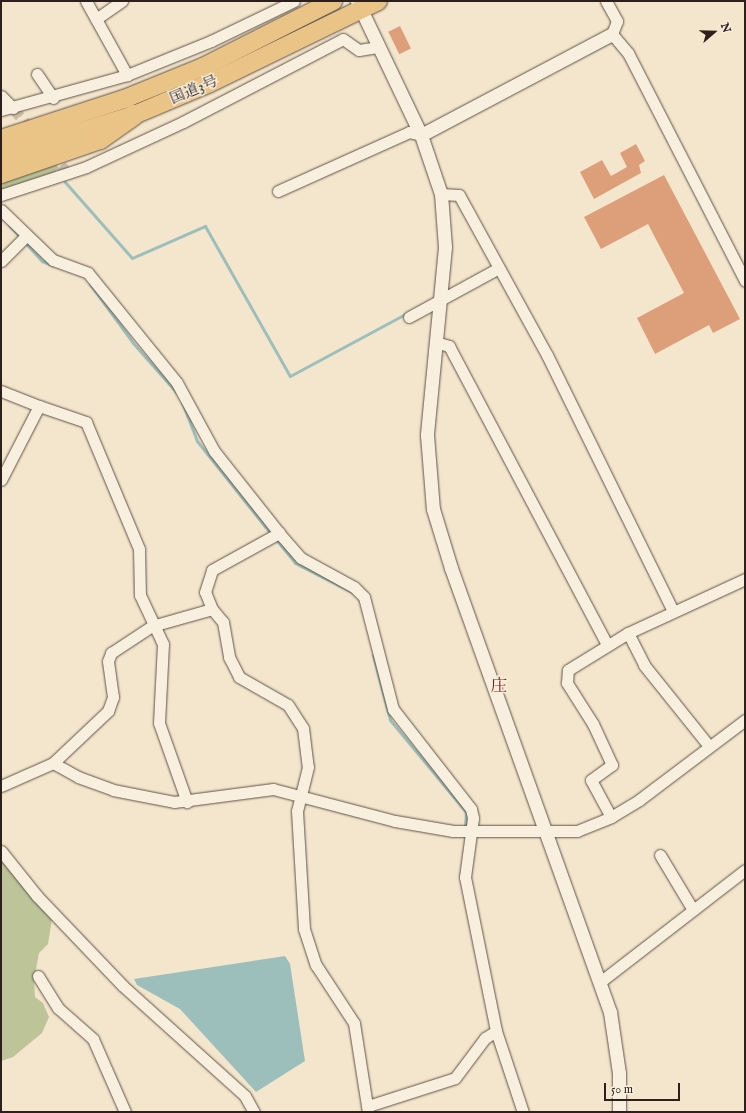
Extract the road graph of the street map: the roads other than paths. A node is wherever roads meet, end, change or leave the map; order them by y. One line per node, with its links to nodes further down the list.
1 (86, 1): 8 (street)
2 (122, 1): 8 (street)
3 (332, 1): 19 (highway, 国道3号)
4 (378, 1): 7 (highway, 国道3号)
5 (606, 1): 9 (street)
6 (286, 2): 12 (street)
7 (359, 6): 10 (street); 17 (highway, 国道3号)
8 (96, 19): 12 (street)
9 (612, 34): 18 (street); 29 (street)
10 (379, 47): 18 (street); 24 (street)
11 (37, 74): 14 (street)
12 (127, 75): 14 (street)
13 (1, 96): 15 (street)
14 (53, 98): 15 (street)
15 (12, 108): 16 (street)
16 (1, 110)
17 (134, 114): 20 (highway, 国道3号); 21 (highway)
18 (421, 135): 22 (street); 23 (street)
19 (1, 139)
20 (1, 156)
21 (1, 173)
22 (278, 191)
23 (442, 194): 28 (street); 30 (street)
24 (1, 195)
25 (1, 210): 26 (street)
26 (26, 236): 27 (street); 36 (street)
27 (1, 261)
28 (498, 269): 30 (street); 39 (street)
29 (745, 281)
30 (440, 300): 31 (street); 32 (street)
31 (408, 317)
32 (435, 342): 42 (street); 50 (street)
33 (1, 391): 34 (street)
34 (39, 406): 35 (street); 40 (street)
35 (1, 480)
36 (279, 533): 38 (street); 51 (street)
37 (745, 579): 39 (street)
38 (212, 609): 40 (street); 47 (street)
39 (673, 611): 41 (street)
40 (152, 626): 45 (street); 48 (street)
41 (628, 633): 42 (street); 44 (street)
42 (607, 644): 49 (street)
43 (745, 720): 44 (street)
44 (709, 746): 49 (street)
45 (53, 763): 46 (street); 48 (street)
46 (1, 786)
47 (300, 794): 48 (street); 51 (street); 59 (street)
48 (187, 802)
49 (611, 817): 50 (street)
50 (546, 830): 51 (street); 57 (street)
51 (470, 831): 58 (street)
52 (1, 852): 61 (street)
53 (660, 855): 55 (street)
54 (745, 870): 55 (street)
55 (693, 910): 57 (street)
56 (38, 976): 60 (street)
57 (600, 982): 63 (street)
58 (496, 1031): 59 (street); 62 (street)
59 (368, 1109)
60 (124, 1112)
61 (254, 1112)
62 (523, 1112)
63 (618, 1112)

